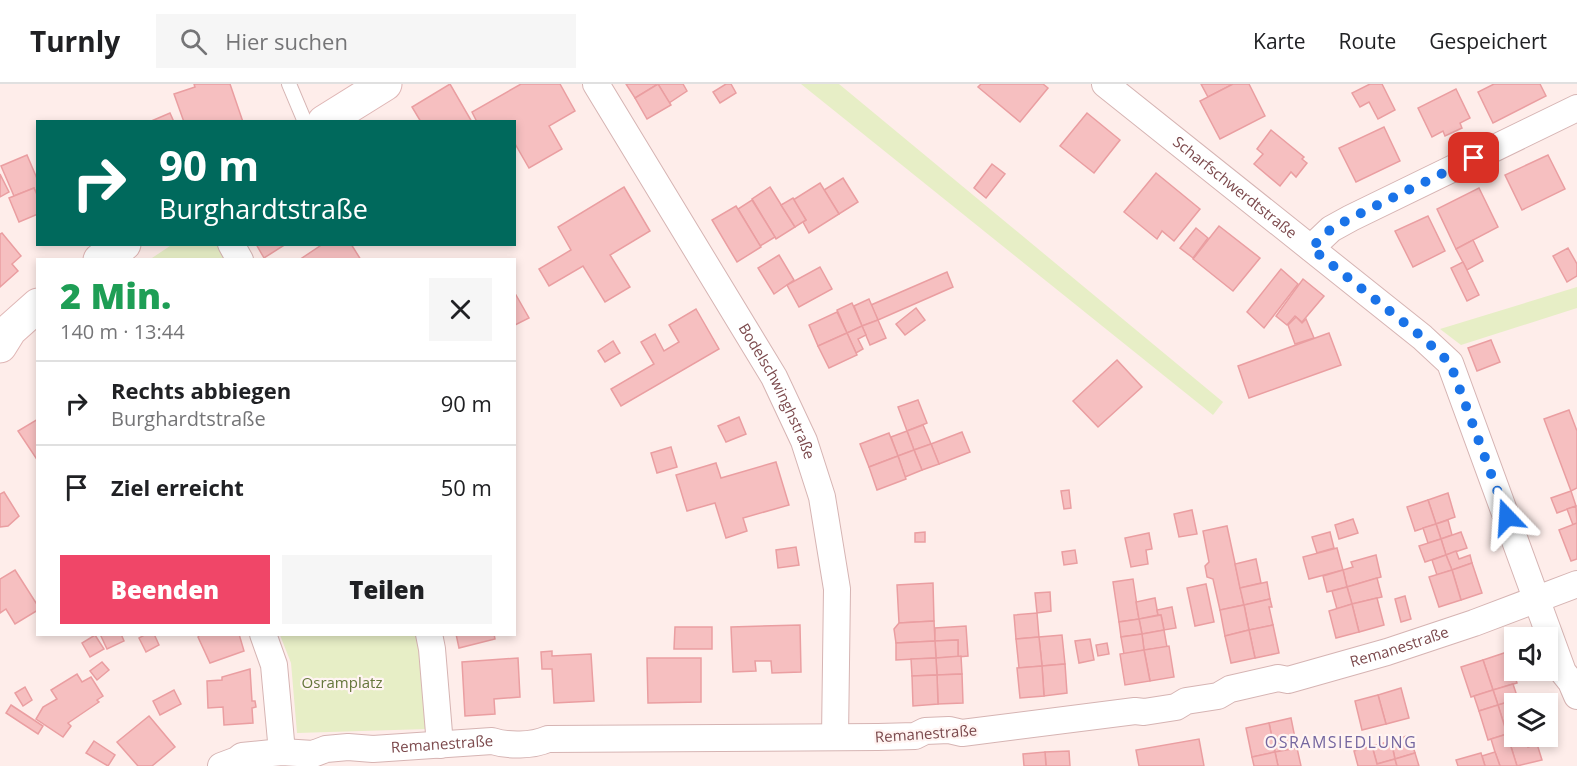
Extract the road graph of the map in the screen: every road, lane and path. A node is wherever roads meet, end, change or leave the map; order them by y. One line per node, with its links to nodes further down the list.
1 (289, 84): 6 (lane)
2 (385, 84): 7 (main road)
3 (596, 84): 18 (street, Bodelschwinghstraße)
4 (1106, 84): 9 (street, Scharfschwerdtstraße)
5 (1577, 108): 9 (street)
6 (304, 120)
7 (327, 120)
8 (121, 246): 10 (main road)
9 (1311, 248): 14 (street, Scharfschwerdtstraße)
10 (103, 258)
11 (36, 307): 12 (main road)
12 (0, 346)
13 (1577, 584): 14 (street, Remanestraße)
14 (1537, 599): 17 (street, Scharfschwerdtstraße); 18 (street, Remanestraße)
15 (265, 636): 20 (street)
16 (429, 636): 19 (street)
17 (1577, 696)
18 (835, 737): 19 (street, Remanestraße)
19 (440, 745): 20 (street, Remanestraße)
20 (282, 752): 21 (street, Remanestraße)
21 (221, 766)

